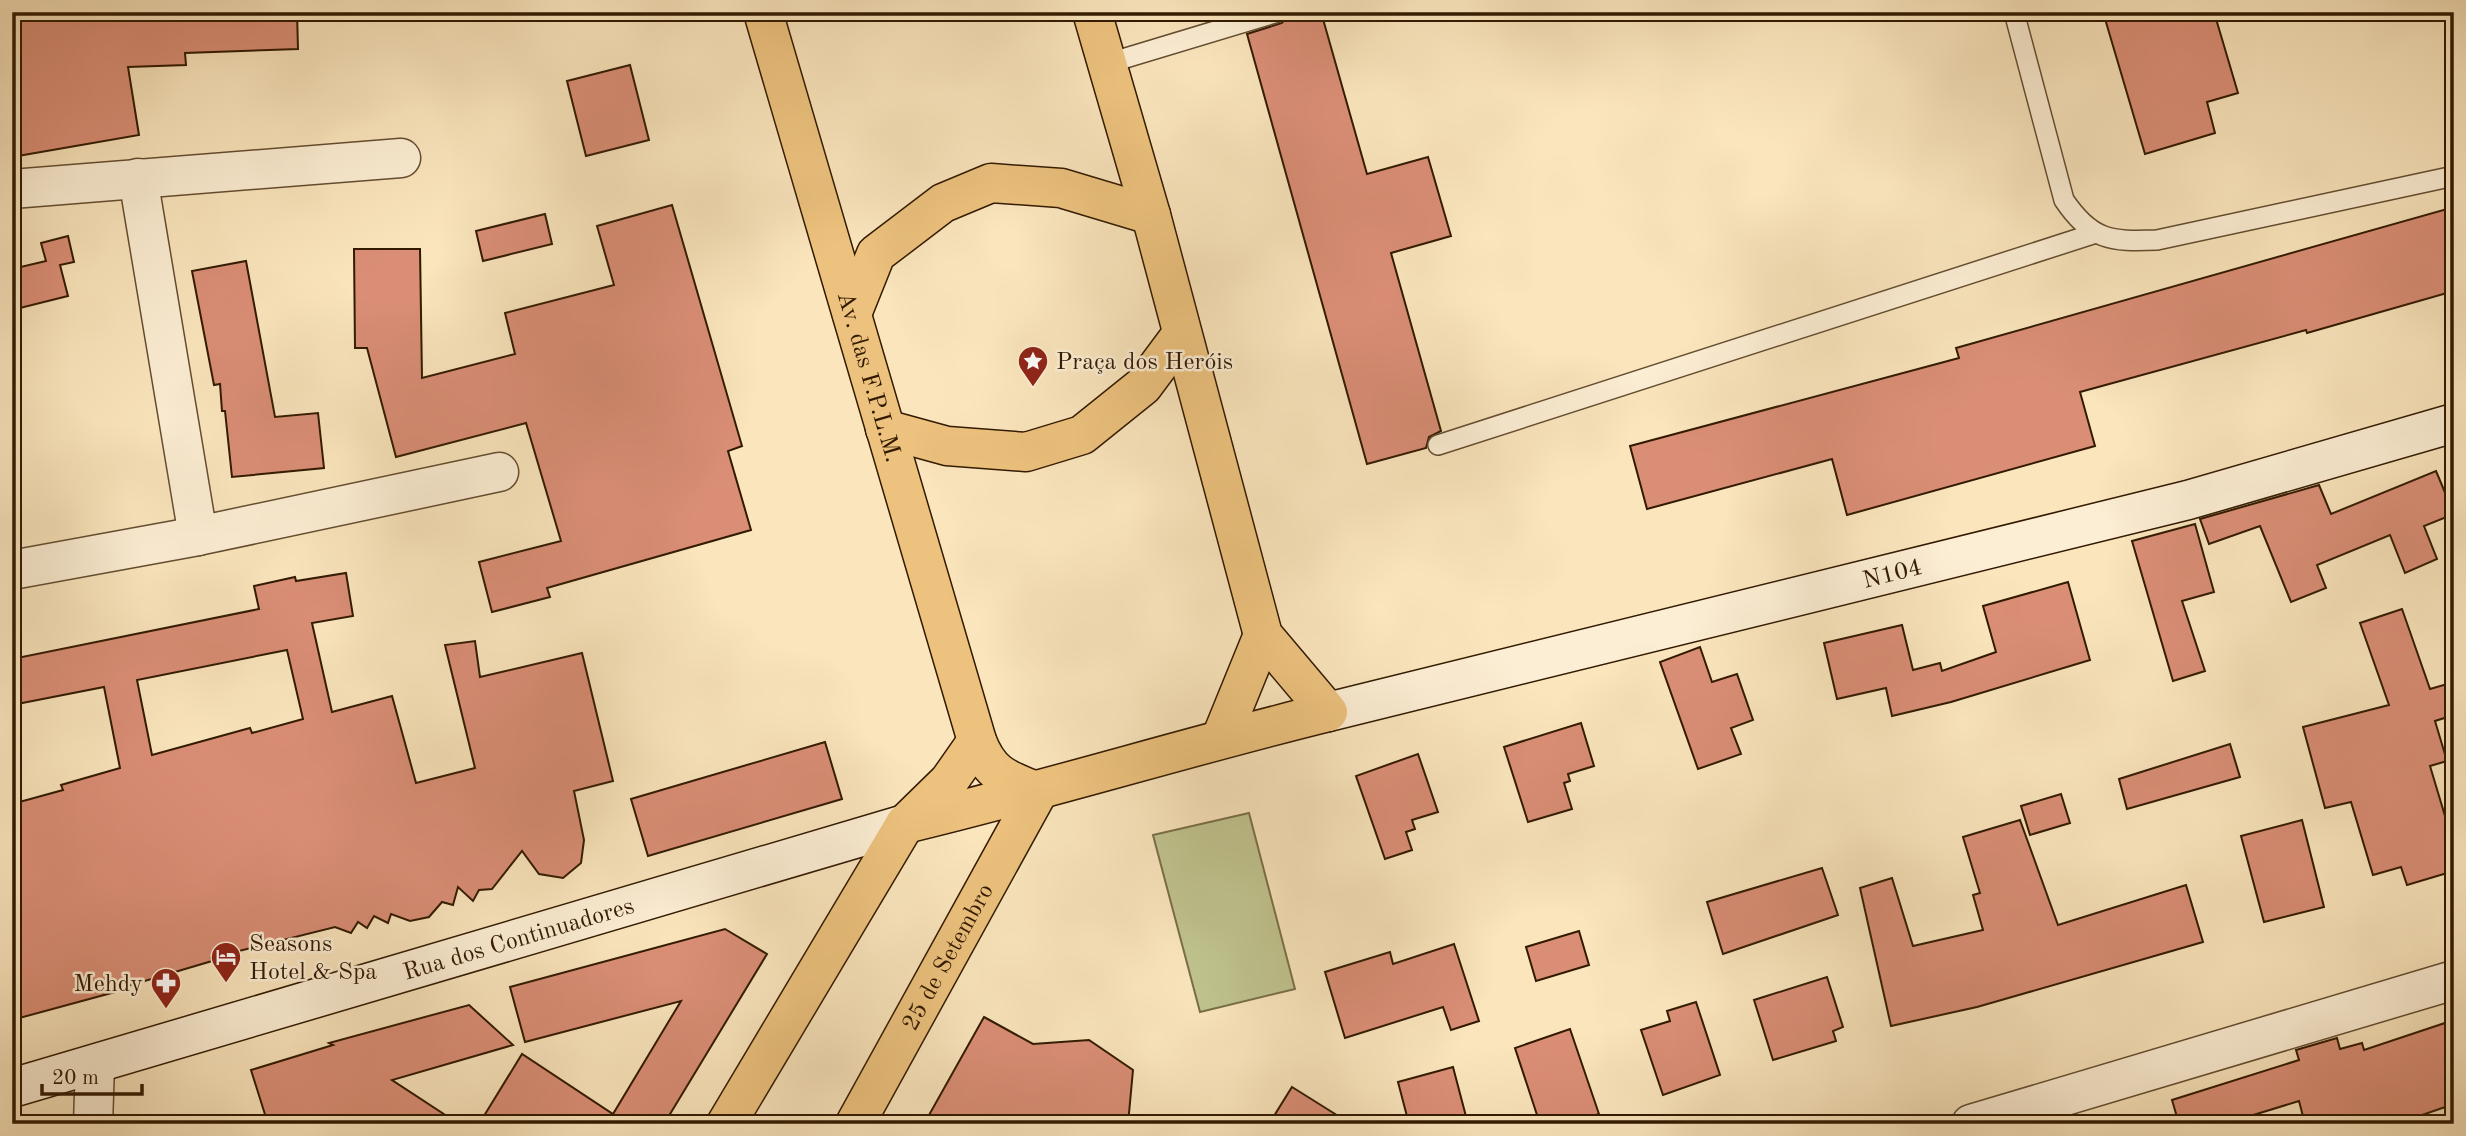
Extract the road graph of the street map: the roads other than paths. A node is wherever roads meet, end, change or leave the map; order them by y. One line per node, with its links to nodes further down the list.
1 (763, 12): 12 (main road, Av. das F.P.L.M.)
2 (1092, 12): 5 (main road)
3 (1278, 12): 5 (lane)
4 (2014, 12): 11 (lane)
5 (1109, 63): 10 (main road)
6 (401, 158): 8 (street)
7 (2454, 176): 11 (lane)
8 (138, 178): 9 (street); 18 (street)
9 (12, 189)
10 (1151, 215): 12 (main road); 13 (main road)
11 (2096, 233): 16 (lane)
12 (852, 314): 15 (main road, Av. das F.P.L.M.)
13 (1181, 335): 15 (main road); 20 (main road)
14 (2454, 423): 21 (street, N104 / N104)
15 (885, 429): 23 (main road, Av. das F.P.L.M.)
16 (1438, 445)
17 (499, 472): 18 (street)
18 (198, 537): 19 (street)
19 (12, 569)
20 (1263, 635): 21 (main road); 22 (main road)
21 (1328, 712): 22 (main road, N104)
22 (1221, 738): 24 (main road, N104)
23 (976, 741): 24 (main road, Av. das F.P.L.M.); 25 (main road)
24 (1038, 792): 25 (main road, N104); 32 (main road, 25 de Setembro)
25 (905, 824): 27 (street, Rua dos Continuadores); 31 (main road)
26 (2454, 980): 29 (street)
27 (95, 1064): 28 (street, Rua dos Continuadores); 30 (street)
28 (12, 1088)
29 (1992, 1121)
30 (93, 1124)
31 (726, 1124)
32 (855, 1124)

